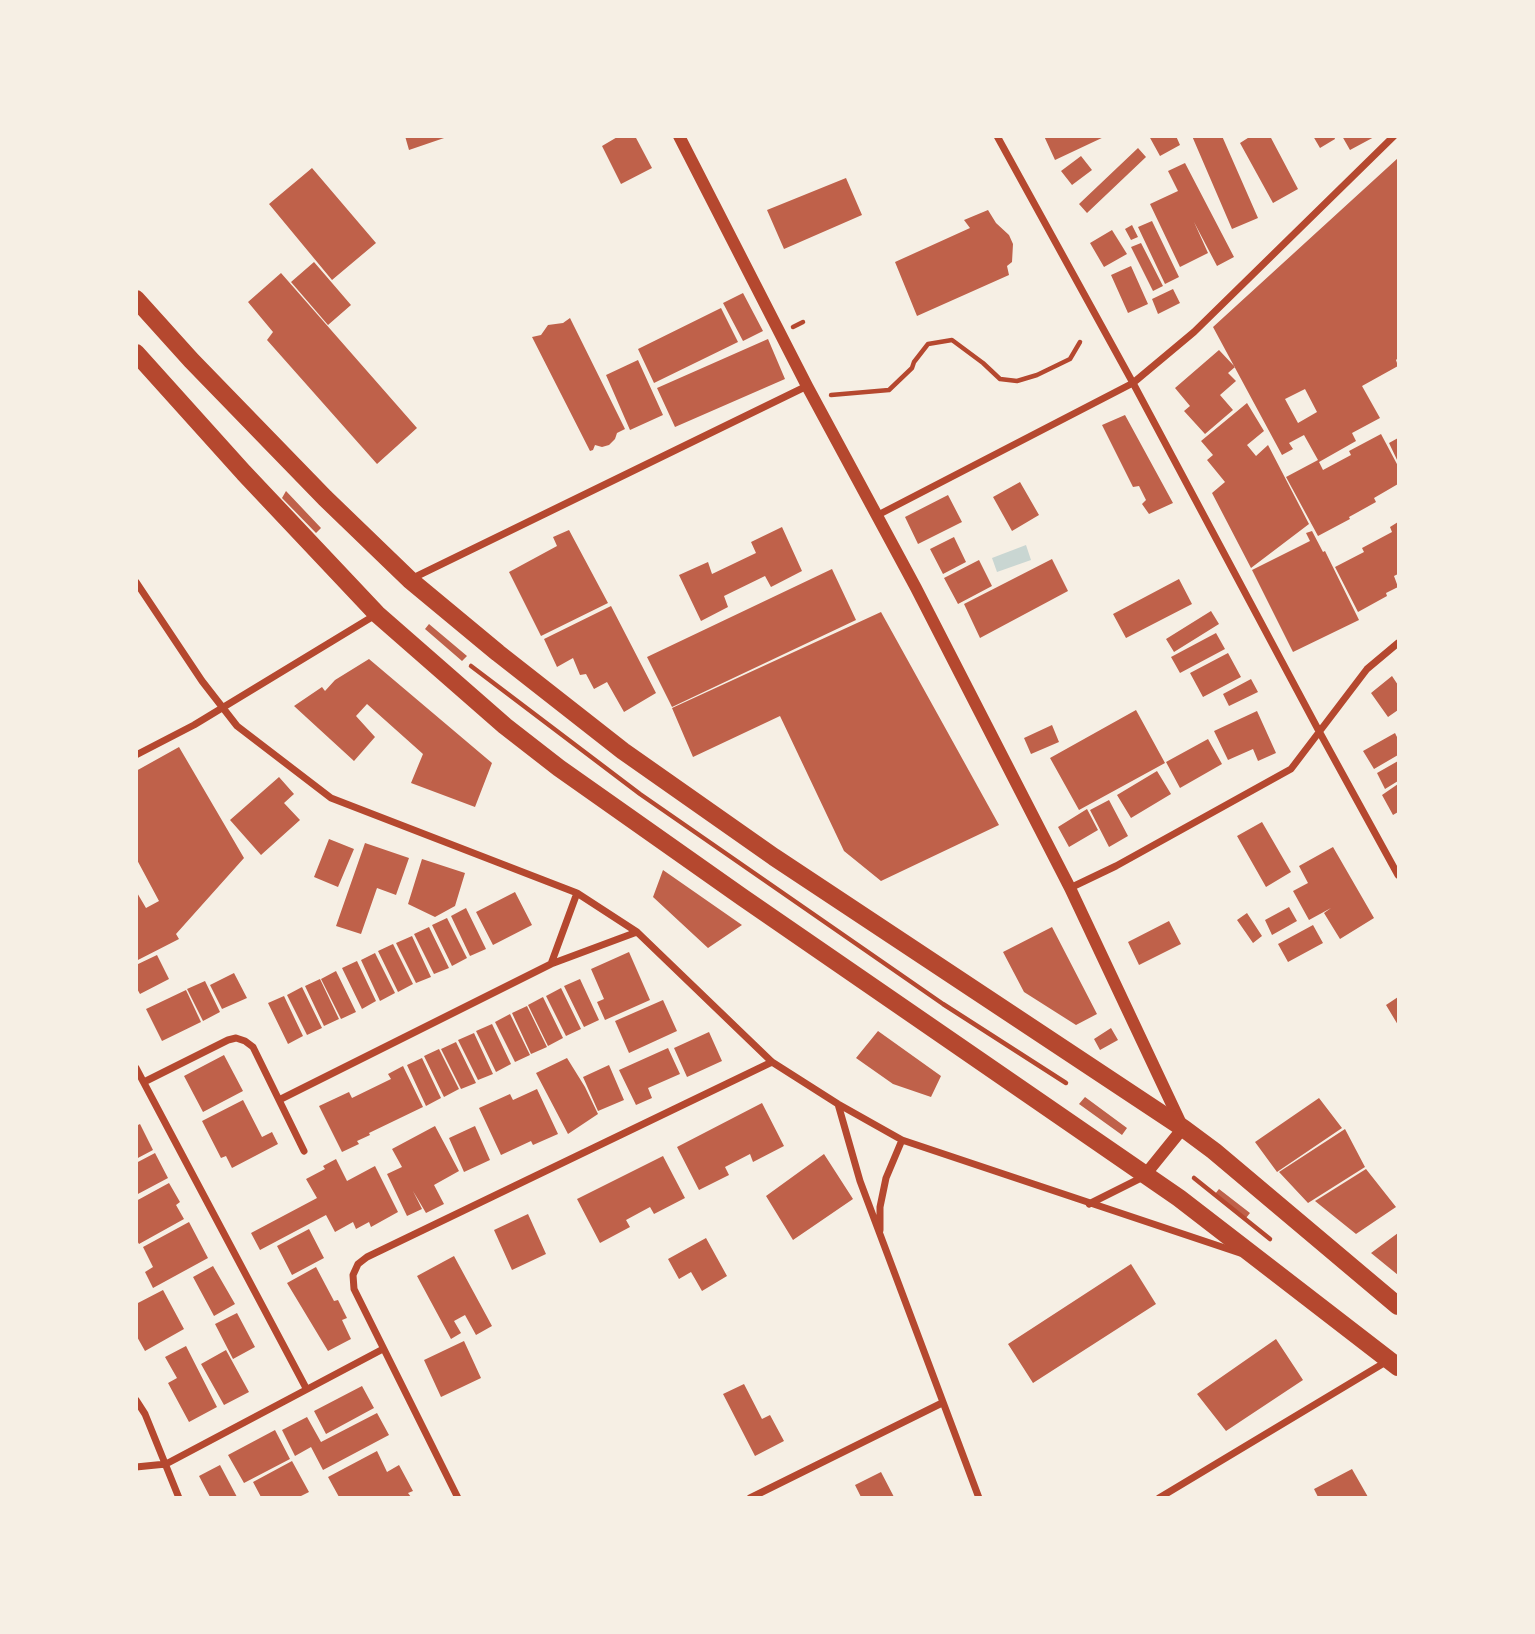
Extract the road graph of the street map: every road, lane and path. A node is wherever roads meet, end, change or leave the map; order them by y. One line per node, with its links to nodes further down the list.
1 (680, 136): 8 (street)
2 (997, 136): 7 (street)
3 (1394, 136): 7 (street)
4 (136, 299): 11 (main road)
5 (1080, 342): 9 (path)
6 (136, 353): 13 (main road)
7 (1133, 383): 10 (street); 16 (street)
8 (807, 386): 10 (street); 11 (street)
9 (827, 396)
10 (876, 516): 19 (street)
11 (410, 580): 28 (main road)
12 (136, 582): 15 (street)
13 (377, 614): 15 (street); 31 (main road)
14 (1398, 643): 16 (street)
15 (222, 707): 17 (street); 20 (street)
16 (1320, 733): 18 (street); 19 (street)
17 (136, 755)
18 (1398, 875)
19 (1070, 888): 28 (street)
20 (577, 893): 21 (street); 22 (street)
21 (637, 932): 22 (street); 23 (street)
22 (551, 964): 26 (street)
23 (772, 1062): 27 (street); 36 (street)
24 (136, 1068): 25 (street)
25 (144, 1082): 26 (street); 38 (street)
26 (279, 1100): 30 (street)
27 (838, 1104): 29 (street); 33 (street)
28 (1182, 1128): 31 (street); 35 (main road)
29 (902, 1140): 32 (street); 33 (street)
30 (304, 1151)
31 (1145, 1175): 32 (street); 34 (main road)
32 (1089, 1204): 34 (street)
33 (880, 1233): 40 (street)
34 (1261, 1260): 37 (main road)
35 (1398, 1306)
36 (383, 1349): 38 (street); 44 (street)
37 (1394, 1363): 47 (street)
38 (306, 1388): 41 (street)
39 (136, 1400): 41 (street)
40 (942, 1404): 45 (street); 46 (street)
41 (166, 1464): 42 (street); 43 (street)
42 (136, 1467)
43 (179, 1497)
44 (458, 1497)
45 (750, 1497)
46 (979, 1497)
47 (1159, 1497)

